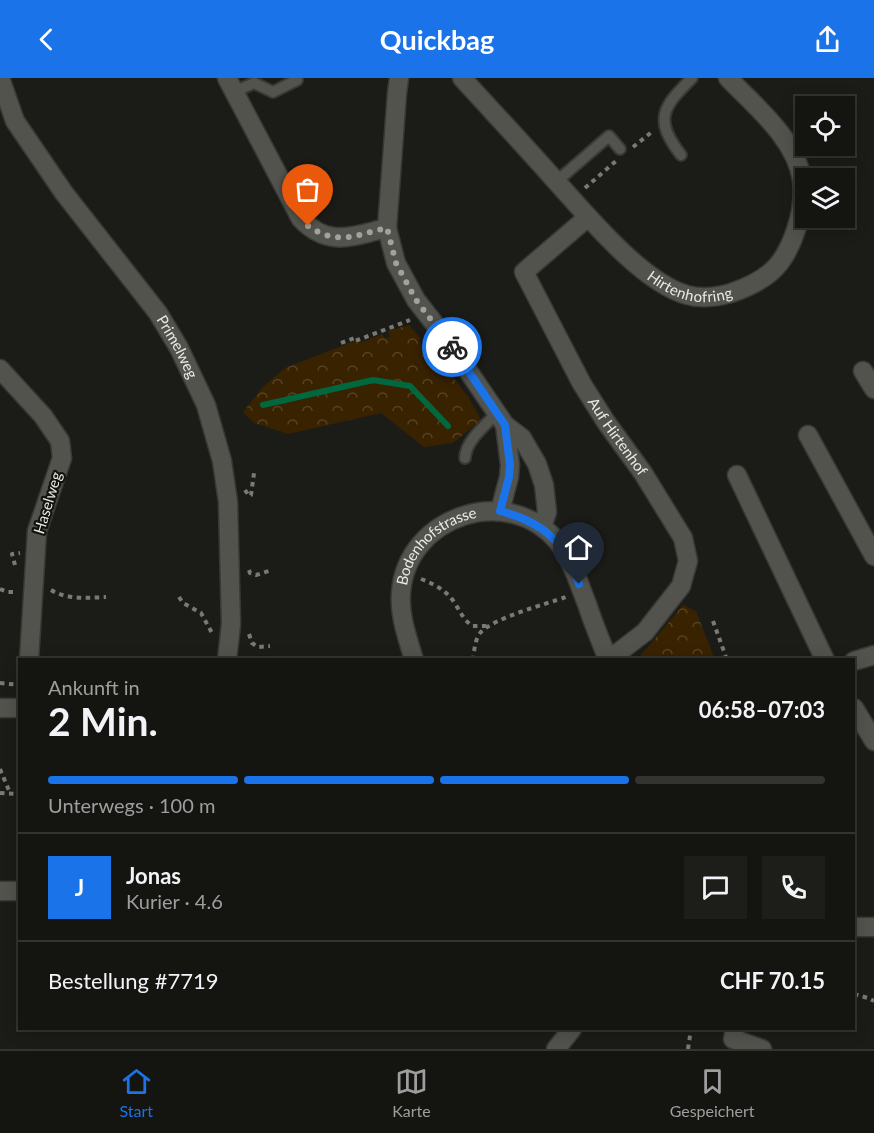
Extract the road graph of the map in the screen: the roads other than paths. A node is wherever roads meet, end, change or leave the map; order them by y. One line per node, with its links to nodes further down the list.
1 (0, 78): 25 (street, Primelweg)
2 (399, 78): 12 (street)
3 (462, 78): 10 (street, Hirtenhofring)
4 (692, 78): 9 (lane)
5 (728, 78): 11 (street, Hirtenhofring)
6 (297, 80): 7 (lane)
7 (231, 85): 12 (street)
8 (620, 149): 10 (lane)
9 (681, 155)
10 (556, 182): 11 (street, Hirtenhofring)
11 (588, 217): 28 (street, Auf Hirtenhof)
12 (387, 228): 16 (street)
13 (0, 369): 24 (street, Haselweg)
14 (863, 371): 15 (street)
15 (874, 389)
16 (501, 419): 18 (lane); 20 (street); 21 (street)
17 (808, 435): 22 (street)
18 (465, 458)
19 (737, 475): 29 (street)
20 (500, 511): 21 (street, Bodenhofstrasse); 26 (street, Bodenhofstrasse)
21 (542, 527): 27 (street, Bodenhofstrasse)
22 (874, 556)
23 (874, 655): 30 (street)
24 (29, 658)
25 (227, 658)
26 (413, 658)
27 (608, 658)
28 (610, 658)
29 (824, 658)
30 (855, 661)
31 (0, 708): 32 (street)
32 (18, 708)
33 (855, 710): 34 (street)
34 (874, 741)
35 (0, 891): 36 (street)
36 (18, 891)
37 (855, 927): 38 (street)
38 (874, 927)
39 (571, 1030): 41 (street)
40 (734, 1034): 42 (street)
41 (556, 1049)
42 (762, 1049)

